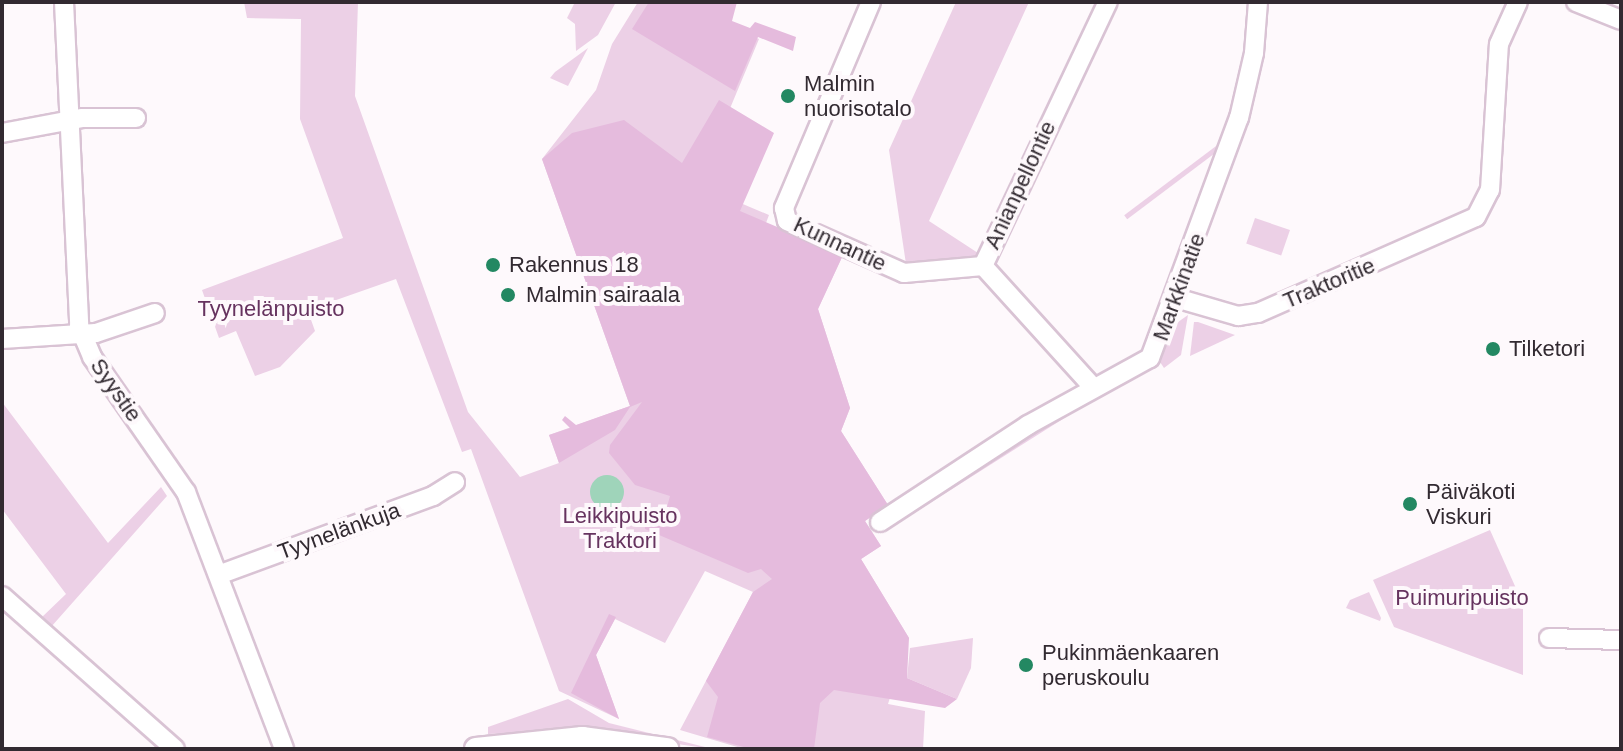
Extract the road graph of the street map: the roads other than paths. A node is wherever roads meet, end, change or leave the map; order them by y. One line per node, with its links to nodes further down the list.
1 (64, 2): 9 (street, Syystie)
2 (871, 2): 11 (street, Kunnantie)
3 (1108, 2): 11 (street, Anianpellontie)
4 (1258, 2): 12 (street, Markkinatie)
5 (1518, 2): 12 (street, Traktoritie)
6 (1576, 2): 7 (street)
7 (1621, 20)
8 (136, 118): 9 (street)
9 (70, 121): 10 (street); 14 (street, Syystie)
10 (2, 133)
11 (983, 266): 16 (street, Anianpellontie)
12 (1176, 298): 16 (street, Markkinatie)
13 (155, 313): 14 (street)
14 (81, 335): 15 (street); 19 (street, Syystie)
15 (2, 339)
16 (1092, 386): 18 (street, Markkinatie)
17 (455, 482): 19 (street, Tyynelänkuja)
18 (880, 522)
19 (221, 574): 24 (street, Syystie)
20 (2, 596): 23 (street)
21 (1549, 638): 22 (street)
22 (1621, 640)
23 (175, 749)
24 (284, 749)
25 (476, 749): 26 (main road)
26 (667, 749)

